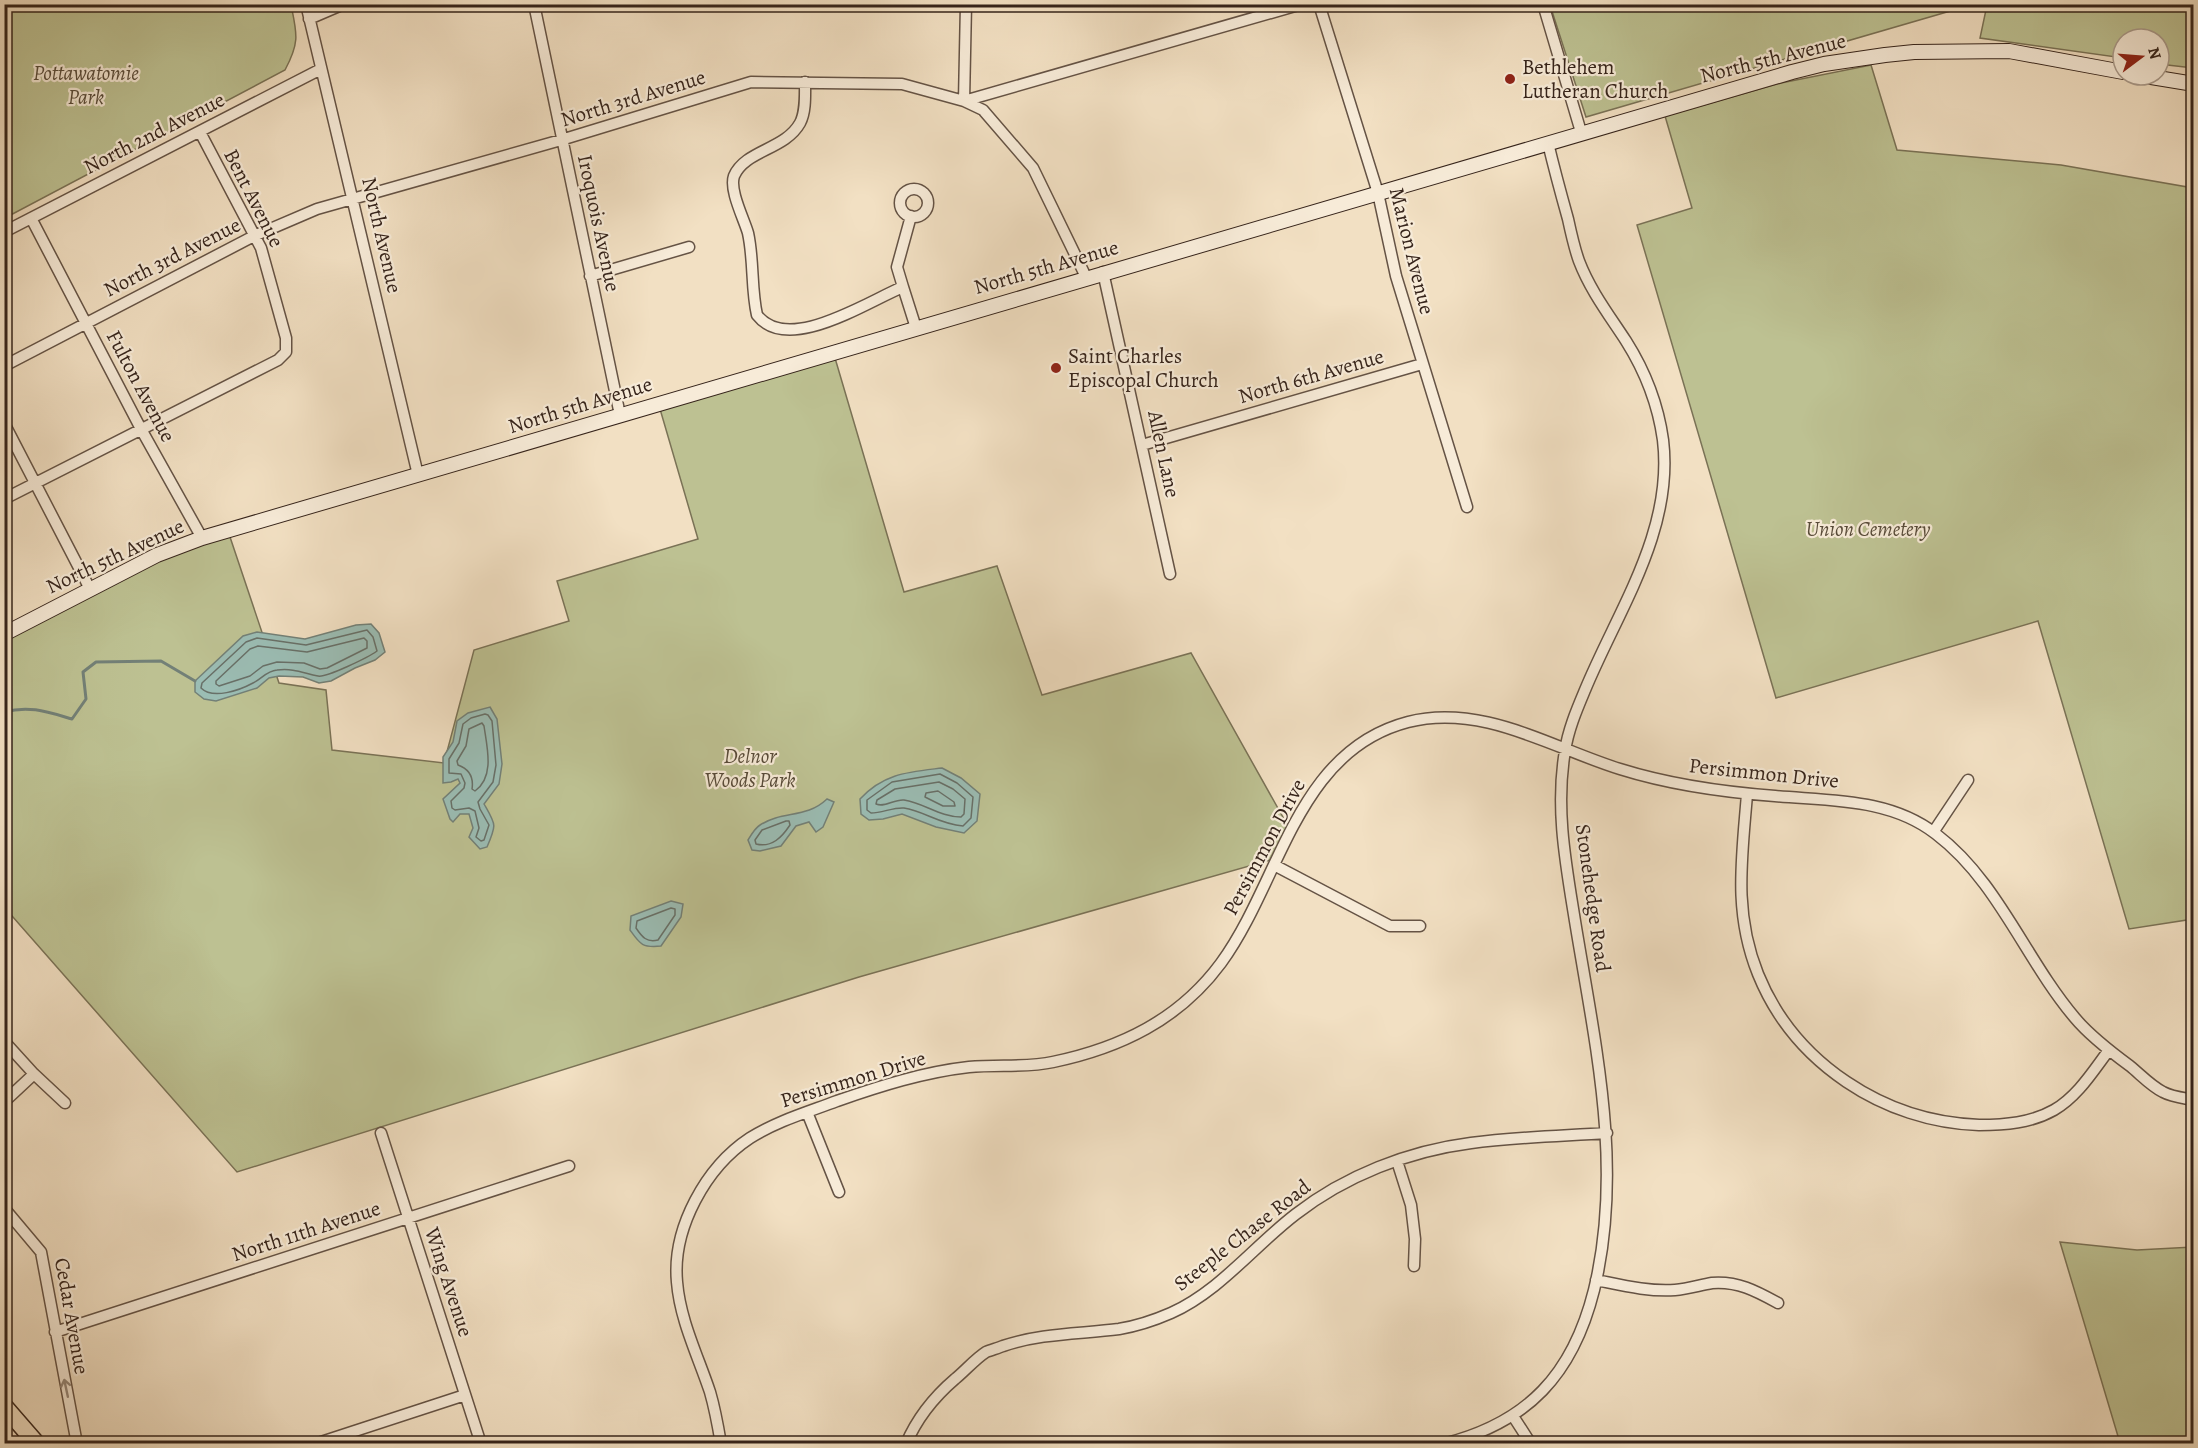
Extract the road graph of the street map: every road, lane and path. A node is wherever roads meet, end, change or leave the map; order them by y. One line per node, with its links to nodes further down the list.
1 (306, 4): 8 (street, North Avenue)
2 (344, 4): 8 (street)
3 (534, 4): 17 (street, Iroquois Avenue)
4 (966, 4): 14 (street)
5 (1302, 4): 14 (street)
6 (1319, 4): 19 (street, Marion Avenue)
7 (1543, 4): 16 (street)
8 (309, 19): 9 (street, North Avenue)
9 (321, 69): 15 (street, North 2nd Avenue); 20 (street, North Avenue)
10 (2111, 70): 16 (main road, North 5th Avenue)
11 (2171, 80): 13 (main road)
12 (805, 82): 14 (street, North 3rd Avenue); 17 (street, North 3rd Avenue); 29 (street)
13 (2193, 84)
14 (964, 101): 28 (street, North 3rd Avenue)
15 (200, 132): 22 (street, North 2nd Avenue); 24 (street, Bent Avenue)
16 (1581, 132): 18 (main road, North 5th Avenue)
17 (561, 140): 20 (street, North 3rd Avenue); 27 (street, Iroquois Avenue)
18 (1548, 143): 19 (main road, North 5th Avenue); 46 (street, Stonehedge Road)
19 (1378, 193): 26 (main road, North 5th Avenue); 32 (street, Marion Avenue)
20 (354, 200): 24 (street, North 3rd Avenue); 38 (street, North Avenue)
21 (911, 216): 29 (street)
22 (31, 218): 23 (street, North 2nd Avenue); 30 (street, Fulton Avenue)
23 (4, 232)
24 (254, 236): 30 (street, North 3rd Avenue); 36 (street, Bent Avenue)
25 (689, 247): 27 (street)
26 (1103, 272): 28 (main road, North 5th Avenue); 37 (street, Allen Lane)
27 (590, 276): 34 (street, Iroquois Avenue)
28 (1086, 277): 31 (main road, North 5th Avenue)
29 (903, 287): 31 (street)
30 (86, 324): 33 (street, North 3rd Avenue); 36 (street, Fulton Avenue)
31 (916, 328): 34 (main road, North 5th Avenue)
32 (1422, 364): 37 (street, North 6th Avenue); 41 (street, Marion Avenue)
33 (4, 366)
34 (620, 415): 38 (main road, North 5th Avenue)
35 (4, 423): 39 (street)
36 (141, 429): 39 (street); 42 (street, Fulton Avenue)
37 (1142, 446): 43 (street, Allen Lane)
38 (418, 475): 42 (main road, North 5th Avenue)
39 (35, 483): 40 (street); 44 (street)
40 (4, 500)
41 (1467, 507)
42 (202, 538): 44 (main road, North 5th Avenue)
43 (1170, 574)
44 (90, 589): 45 (main road, North 5th Avenue)
45 (4, 633)
46 (1565, 750): 48 (street, Persimmon Drive); 50 (street, Persimmon Drive); 60 (street, Stonehedge Road)
47 (1968, 780): 49 (street)
48 (1747, 794): 49 (street, Persimmon Drive); 53 (street)
49 (1934, 831): 53 (street, Persimmon Drive)
50 (1274, 865): 51 (street); 58 (street, Persimmon Drive)
51 (1420, 926)
52 (4, 1041): 54 (street)
53 (2109, 1050): 55 (street, Persimmon Drive)
54 (34, 1074): 56 (street); 57 (street)
55 (2193, 1100)
56 (4, 1102)
57 (65, 1103)
58 (807, 1112): 63 (street); 77 (street, Persimmon Drive)
59 (381, 1133): 65 (street, Wing Avenue)
60 (1607, 1133): 61 (street, Steeple Chase Road); 67 (street, Stonehedge Road)
61 (1397, 1161): 66 (street); 78 (street, Steeple Chase Road)
62 (569, 1166): 65 (street, North 11th Avenue)
63 (839, 1192)
64 (4, 1208): 69 (street, Cedar Avenue)
65 (408, 1219): 69 (street, North 11th Avenue); 70 (street, Wing Avenue)
66 (1414, 1266)
67 (1596, 1280): 68 (street); 72 (street, Stonehedge Road)
68 (1778, 1303)
69 (55, 1332): 74 (street, Cedar Avenue, one-way to 69)
70 (465, 1395): 75 (street); 76 (street, Wing Avenue)
71 (6, 1412): 73 (main road)
72 (1513, 1416): 79 (street, Stonehedge Road); 80 (street)
73 (37, 1443)
74 (77, 1443)
75 (315, 1443)
76 (481, 1443)
77 (721, 1443)
78 (906, 1443)
79 (1443, 1443)
80 (1531, 1443)

